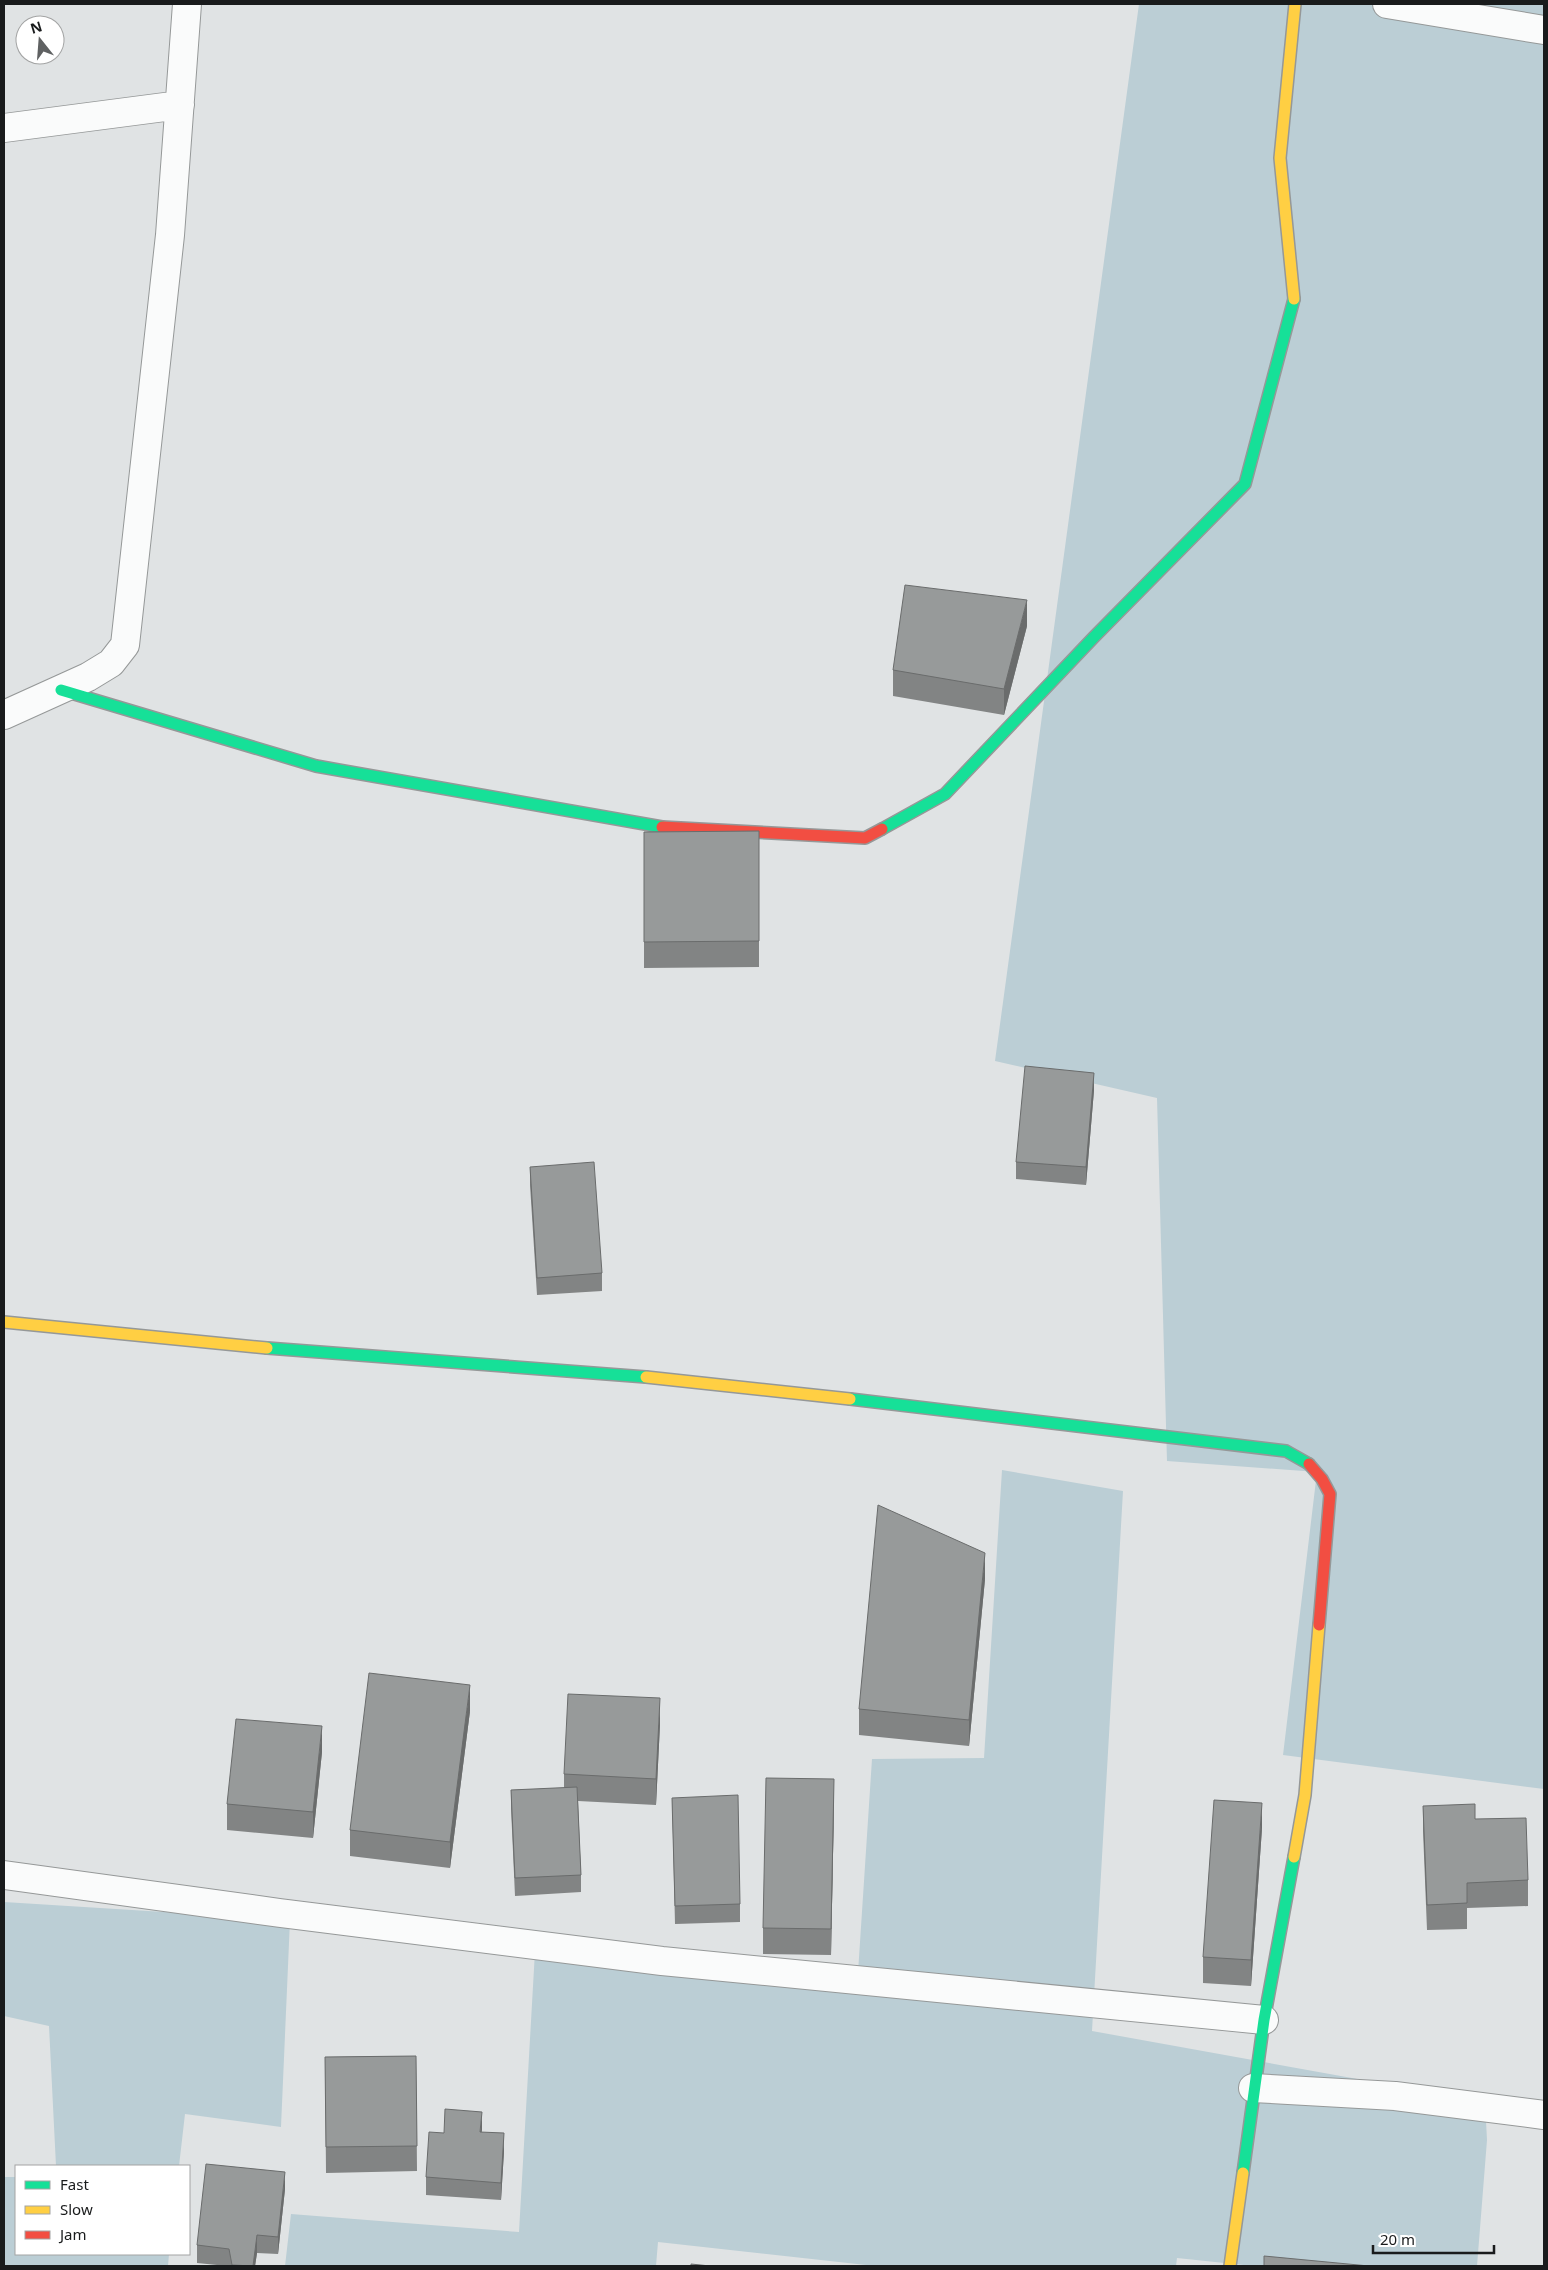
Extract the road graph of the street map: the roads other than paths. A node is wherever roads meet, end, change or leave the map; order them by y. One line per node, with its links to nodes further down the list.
1 (187, 4): 5 (street)
2 (1295, 4): 7 (street)
3 (1387, 4): 4 (street)
4 (1544, 30)
5 (180, 105): 6 (street); 7 (street)
6 (4, 128)
7 (61, 690): 8 (street)
8 (4, 715)
9 (4, 1322): 11 (street)
10 (4, 1875): 11 (street)
11 (1264, 2020): 12 (street)
12 (1253, 2088): 13 (street); 14 (street)
13 (1544, 2115)
14 (1230, 2266)

